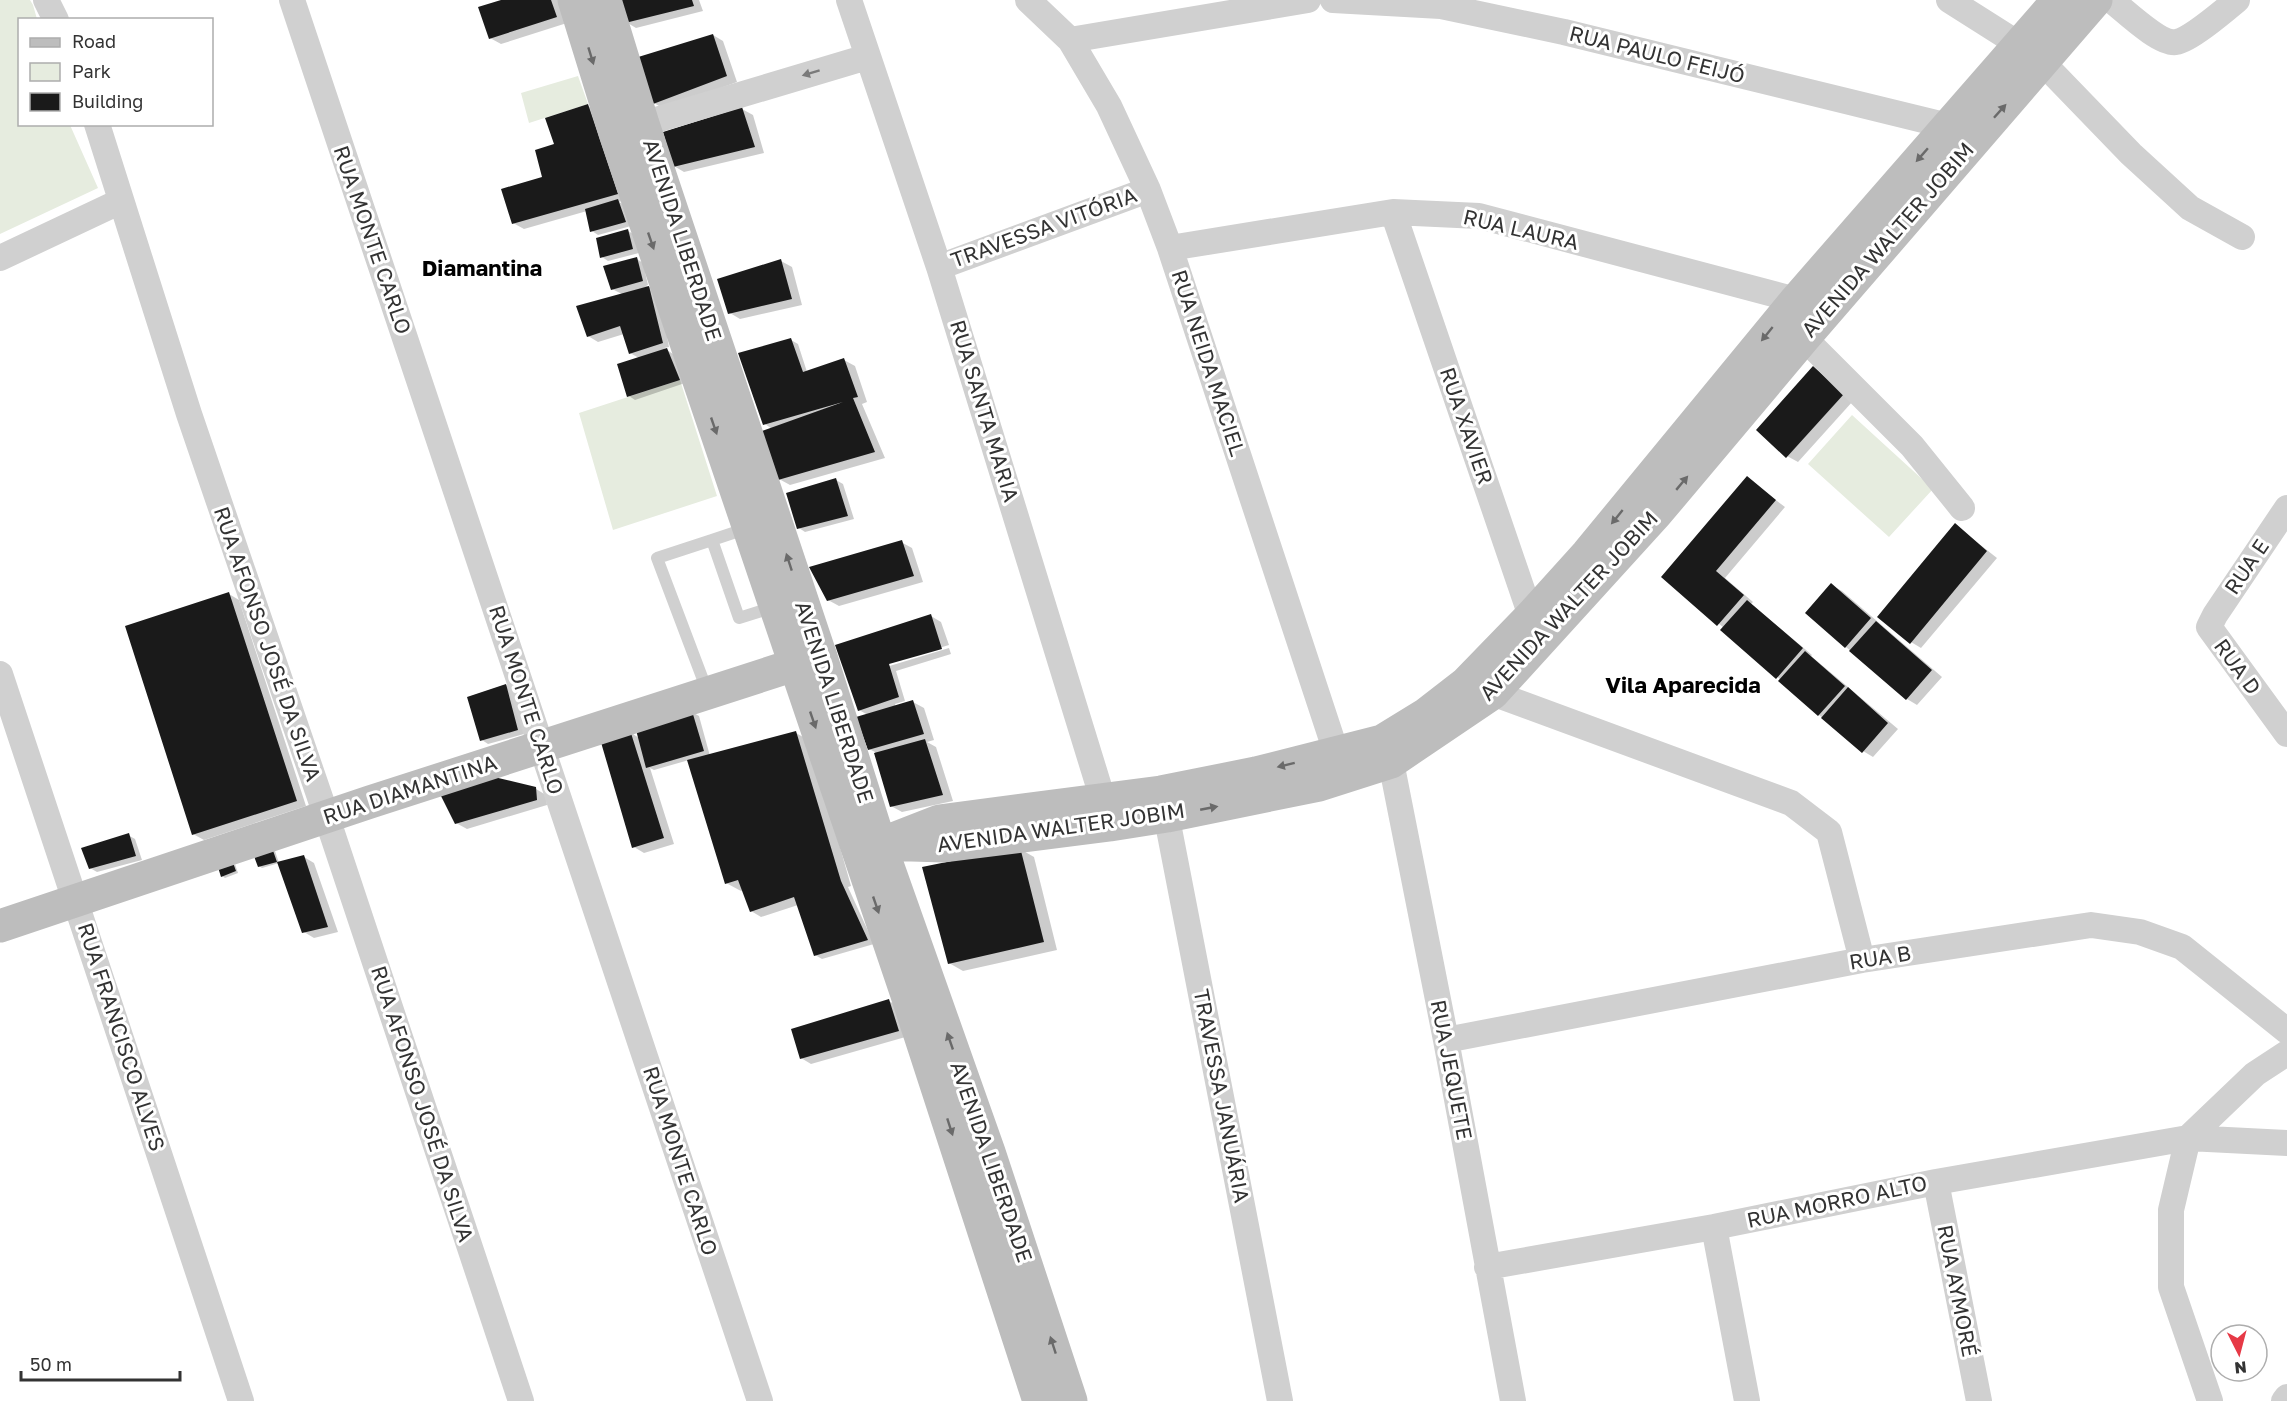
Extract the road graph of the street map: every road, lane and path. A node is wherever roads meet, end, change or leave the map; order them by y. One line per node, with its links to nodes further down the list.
1 (292, 0): 40 (street, RUA MONTE CARLO)
2 (574, 0): 17 (main road, AVENIDA LIBERDADE, one-way to 17)
3 (605, 0): 17 (main road, AVENIDA LIBERDADE)
4 (849, 0): 15 (street, RUA SANTA MARIA)
5 (1028, 0): 13 (street, RUA NEIDA MACIEL)
6 (1308, 0): 13 (street)
7 (1333, 0): 18 (street, RUA PAULO FEIJÓ)
8 (1949, 0): 14 (street)
9 (2058, 0): 14 (main road, AVENIDA WALTER JOBIM)
10 (2096, 0): 14 (main road, AVENIDA WALTER JOBIM)
11 (2111, 0): 12 (street)
12 (2237, 0)
13 (1070, 40): 19 (street, RUA NEIDA MACIEL)
14 (2032, 54): 18 (main road, AVENIDA WALTER JOBIM); 22 (street)
15 (867, 57): 17 (street, one-way to 17); 25 (street, RUA SANTA MARIA)
16 (98, 126): 20 (street, RUA AFONSO JOSÉ DA SILVA)
17 (629, 128): 30 (main road, AVENIDA LIBERDADE, one-way to 30); 35 (main road, AVENIDA LIBERDADE, one-way to 17)
18 (1961, 133): 26 (main road, AVENIDA WALTER JOBIM, one-way to 26); 27 (main road, AVENIDA WALTER JOBIM)
19 (1148, 190): 23 (street, RUA NEIDA MACIEL); 25 (street, TRAVESSA VITÓRIA)
20 (121, 201): 24 (street); 45 (street, RUA AFONSO JOSÉ DA SILVA)
21 (1393, 212): 23 (street, RUA LAURA); 26 (street, RUA LAURA); 33 (street, RUA XAVIER)
22 (2242, 237)
23 (1170, 248): 42 (street, RUA NEIDA MACIEL)
24 (0, 258)
25 (939, 267): 44 (street, RUA SANTA MARIA)
26 (1796, 300): 33 (main road, AVENIDA WALTER JOBIM, one-way to 33)
27 (1804, 338): 28 (street); 33 (main road, AVENIDA WALTER JOBIM, one-way to 27)
28 (1962, 508)
29 (2287, 508): 34 (street, RUA E)
30 (748, 528): 31 (lane); 32 (main road, AVENIDA LIBERDADE)
31 (712, 540): 32 (lane); 38 (lane)
32 (775, 607): 35 (main road, AVENIDA LIBERDADE)
33 (1541, 624): 37 (main road, AVENIDA WALTER JOBIM)
34 (2210, 627): 39 (street, RUA D)
35 (808, 661): 38 (main road, RUA DIAMANTINA); 46 (main road, AVENIDA LIBERDADE)
36 (0, 674): 47 (street, RUA FRANCISCO ALVES)
37 (1480, 688): 41 (main road, AVENIDA WALTER JOBIM); 49 (street)
38 (708, 693): 40 (main road, RUA DIAMANTINA)
39 (2287, 734)
40 (542, 747): 45 (main road, RUA DIAMANTINA); 62 (street, RUA MONTE CARLO)
41 (1387, 751): 42 (main road, AVENIDA WALTER JOBIM); 43 (main road, AVENIDA WALTER JOBIM, one-way to 41); 52 (street, RUA JEQUETE)
42 (1336, 752): 43 (main road, AVENIDA WALTER JOBIM, one-way to 43)
43 (1164, 804): 44 (main road, AVENIDA WALTER JOBIM); 65 (street, TRAVESSA JANUÁRIA)
44 (1107, 812): 46 (main road, AVENIDA WALTER JOBIM)
45 (327, 818): 47 (main road, RUA DIAMANTINA); 61 (street, RUA AFONSO JOSÉ DA SILVA)
46 (869, 847): 50 (main road, AVENIDA LIBERDADE)
47 (76, 900): 48 (main road, RUA DIAMANTINA); 60 (street, RUA FRANCISCO ALVES)
48 (0, 926)
49 (1862, 960): 51 (street, RUA B); 52 (street, RUA B)
50 (918, 988): 63 (main road, AVENIDA LIBERDADE, one-way to 63); 64 (main road, AVENIDA LIBERDADE, one-way to 50)
51 (2287, 1031)
52 (1446, 1040): 58 (street, RUA JEQUETE)
53 (2287, 1053): 54 (street)
54 (2188, 1138): 55 (street); 56 (street, RUA MORRO ALTO); 69 (street)
55 (2287, 1143)
56 (1936, 1182): 57 (street, RUA MORRO ALTO); 68 (street, RUA AYMORÉ)
57 (1714, 1227): 58 (street, RUA MORRO ALTO); 67 (street)
58 (1487, 1267): 66 (street, RUA JEQUETE)
59 (2287, 1397): 70 (street)
60 (241, 1401)
61 (521, 1401)
62 (760, 1401)
63 (1039, 1401)
64 (1071, 1401)
65 (1281, 1401)
66 (1513, 1401)
67 (1748, 1401)
68 (1979, 1401)
69 (2210, 1401)
70 (2284, 1401)

